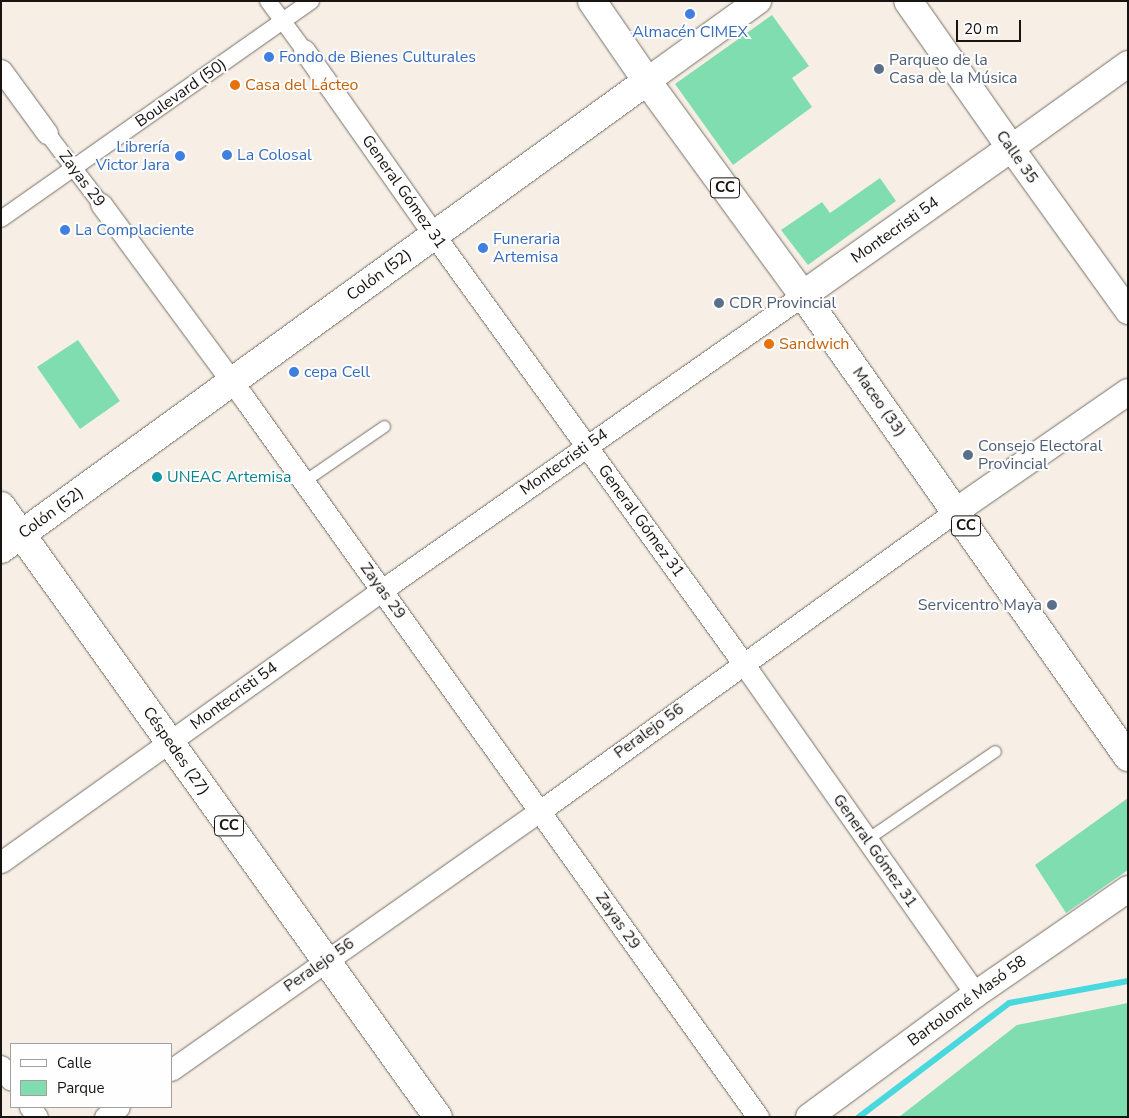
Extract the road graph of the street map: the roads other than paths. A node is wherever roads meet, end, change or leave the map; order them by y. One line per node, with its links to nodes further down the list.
1 (268, 1): 6 (street, General Gómez 31)
2 (311, 1): 6 (street, Boulevard (50))
3 (592, 1): 10 (main road, Maceo (33) / CC)
4 (758, 1): 10 (street, Colón (52))
5 (908, 1): 12 (main road, Calle 35)
6 (283, 21): 7 (street, General Gómez 31); 13 (street, Boulevard (50))
7 (304, 50): 16 (street, General Gómez 31)
8 (1128, 64): 12 (street, Montecristi 54)
9 (1, 70): 11 (street, Zayas 29)
10 (647, 81): 16 (main road, Colón (52)); 17 (main road, Maceo (33) / CC)
11 (47, 132): 13 (street, Zayas 29)
12 (1011, 148): 17 (main road, Montecristi 54); 18 (street, Calle 35)
13 (74, 168): 14 (street, Zayas 29); 15 (street, Boulevard (50))
14 (101, 204): 19 (street, Zayas 29)
15 (1, 220)
16 (434, 235): 19 (main road, Colón (52)); 22 (street, General Gómez 31)
17 (803, 295): 22 (street, Montecristi 54); 25 (main road, Maceo (33) / CC)
18 (1128, 312)
19 (232, 382): 23 (street, Zayas 29); 26 (main road, Colón (52))
20 (1128, 392): 25 (street, Peralejo 56)
21 (384, 426): 23 (lane)
22 (587, 446): 27 (street, Montecristi 54); 28 (street, General Gómez 31)
23 (304, 481): 27 (street, Zayas 29)
24 (1, 506): 26 (main road, Céspedes (27) / CC)
25 (956, 511): 28 (street, Peralejo 56); 31 (main road, Maceo (33) / CC)
26 (12, 542): 29 (main road, Céspedes (27) / CC)
27 (383, 591): 29 (street, Montecristi 54); 32 (street, Zayas 29)
28 (743, 663): 32 (street, Peralejo 56); 33 (street, General Gómez 31)
29 (170, 742): 34 (street, Montecristi 54); 36 (main road, Céspedes (27) / CC)
30 (994, 751): 33 (lane)
31 (1128, 757)
32 (540, 811): 36 (street, Peralejo 56); 44 (street, Zayas 29)
33 (867, 839): 37 (street, General Gómez 31)
34 (1, 862)
35 (1128, 889): 37 (street, Bartolomé Masó 58)
36 (325, 961): 39 (street, Peralejo 56); 43 (main road, Céspedes (27) / CC)
37 (976, 994): 45 (street, Bartolomé Masó 58)
38 (1, 1066): 40 (street)
39 (172, 1069)
40 (10, 1079)
41 (118, 1108): 42 (street)
42 (105, 1117)
43 (438, 1117)
44 (758, 1117)
45 (809, 1117)

